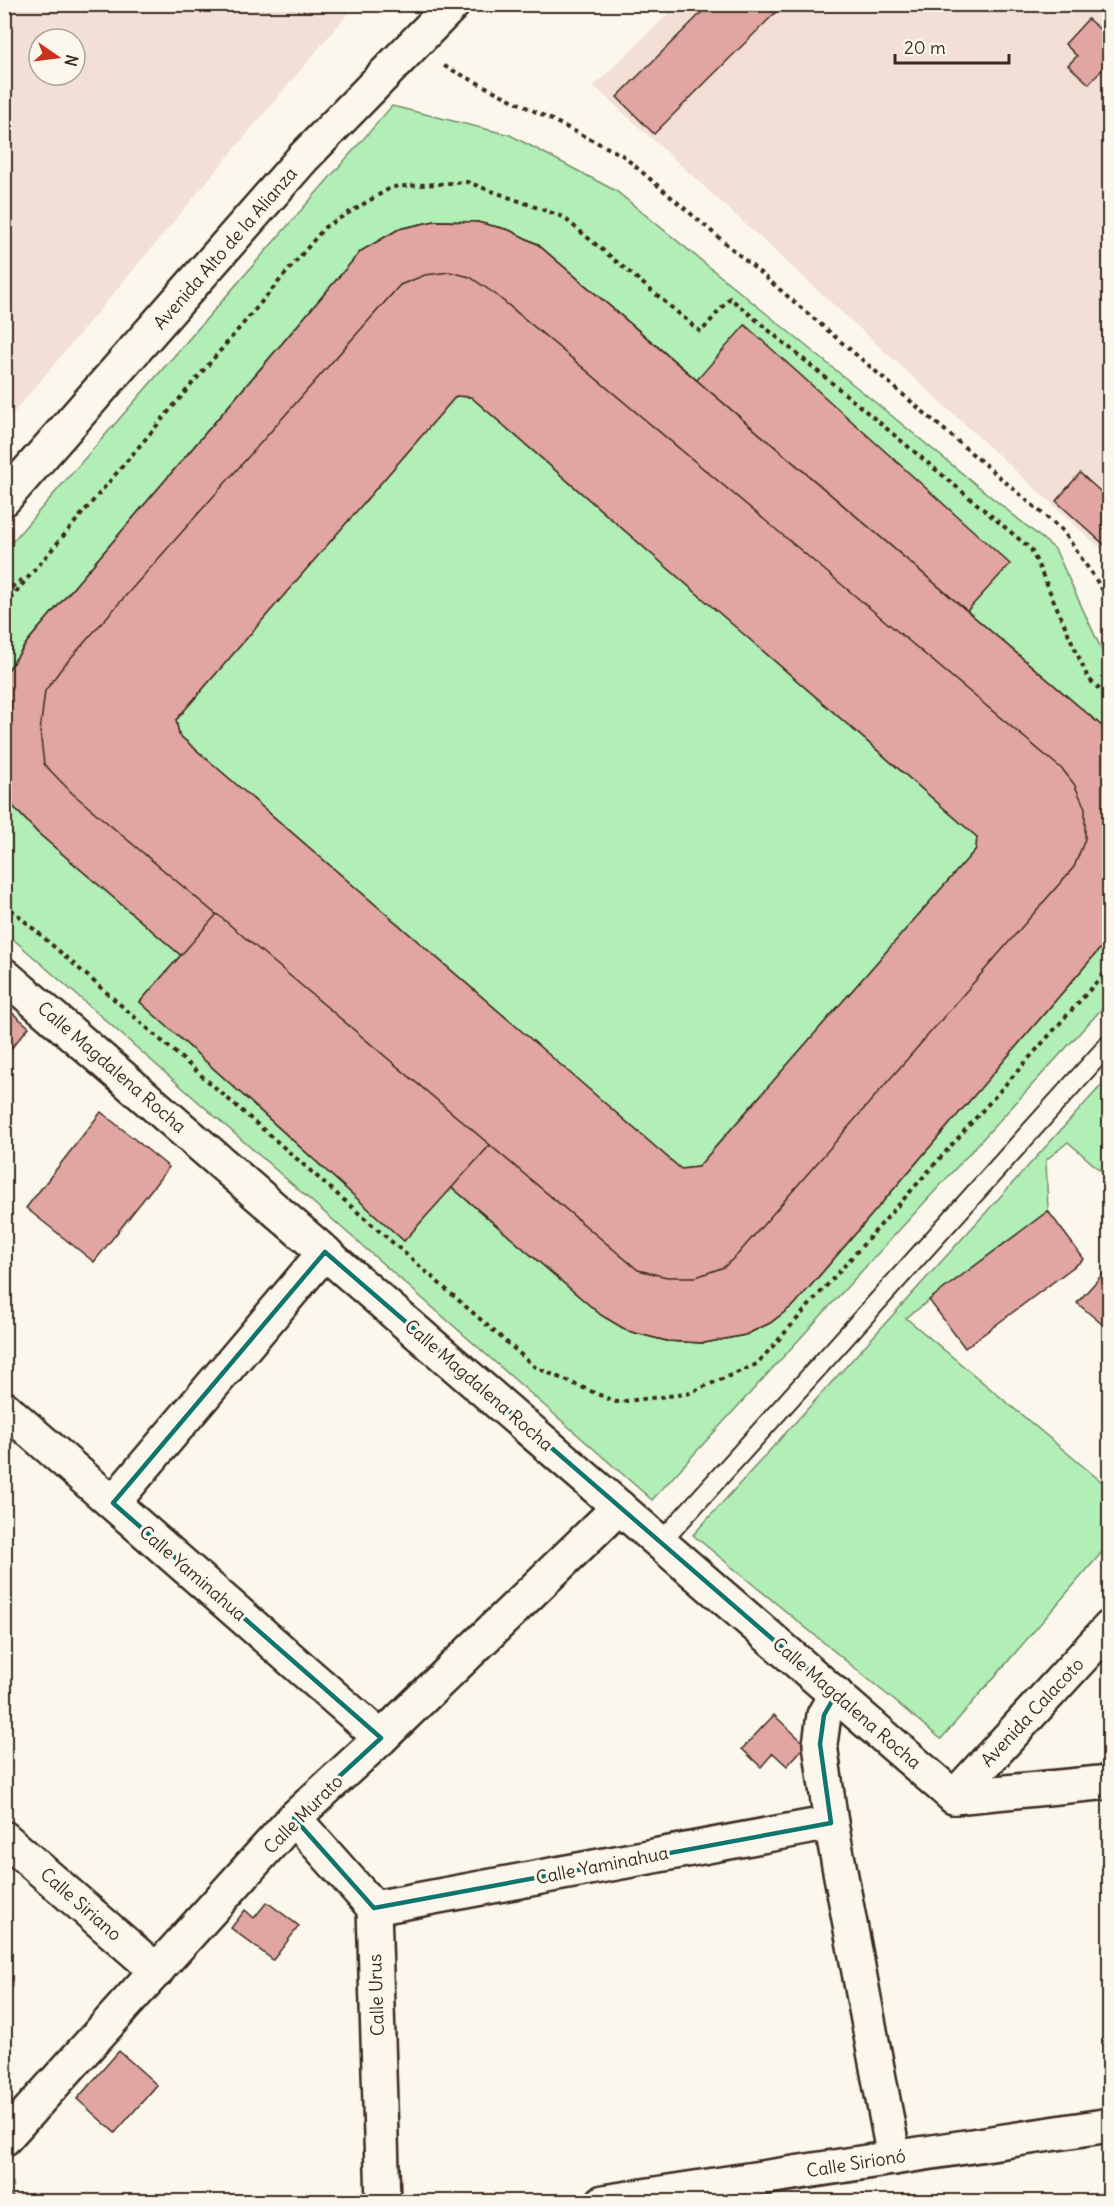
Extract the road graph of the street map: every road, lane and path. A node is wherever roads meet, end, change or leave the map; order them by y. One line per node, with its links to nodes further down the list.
1 (453, 4): 2 (street, Avenida Alto de la Alianza)
2 (410, 49): 3 (street, Avenida Alto de la Alianza); 6 (path)
3 (4, 499)
4 (31, 573): 5 (path); 7 (path); 8 (path)
5 (4, 593)
6 (1110, 601)
7 (4, 606)
8 (1110, 700)
9 (4, 903): 10 (path)
10 (1110, 967)
11 (4, 975): 13 (street, Calle Magdalena Rocha)
12 (1110, 1043): 17 (lane)
13 (325, 1252): 15 (street); 16 (street, Calle Magdalena Rocha)
14 (4, 1408): 15 (street, Calle Yaminahua)
15 (113, 1503): 20 (street, Calle Yaminahua)
16 (619, 1507): 17 (street, Calle Magdalena Rocha); 20 (street, Calle Murato)
17 (661, 1542): 19 (street, Calle Magdalena Rocha)
18 (1110, 1627): 22 (street, Avenida Calacoto)
19 (836, 1694): 22 (street, Calle Magdalena Rocha); 24 (street)
20 (381, 1738): 23 (street, Calle Murato)
21 (1110, 1782): 22 (street)
22 (954, 1797)
23 (294, 1818): 26 (street); 27 (street, Calle Murato)
24 (831, 1823): 26 (street, Calle Yaminahua); 30 (street)
25 (4, 1838): 27 (street, Calle Siriano)
26 (374, 1908): 31 (street, Calle Urus)
27 (157, 1971): 29 (street, Calle Murato)
28 (1110, 2125): 30 (street, Calle Sirionó)
29 (4, 2139)
30 (894, 2158): 32 (street, Calle Sirionó)
31 (383, 2202)
32 (603, 2202)

